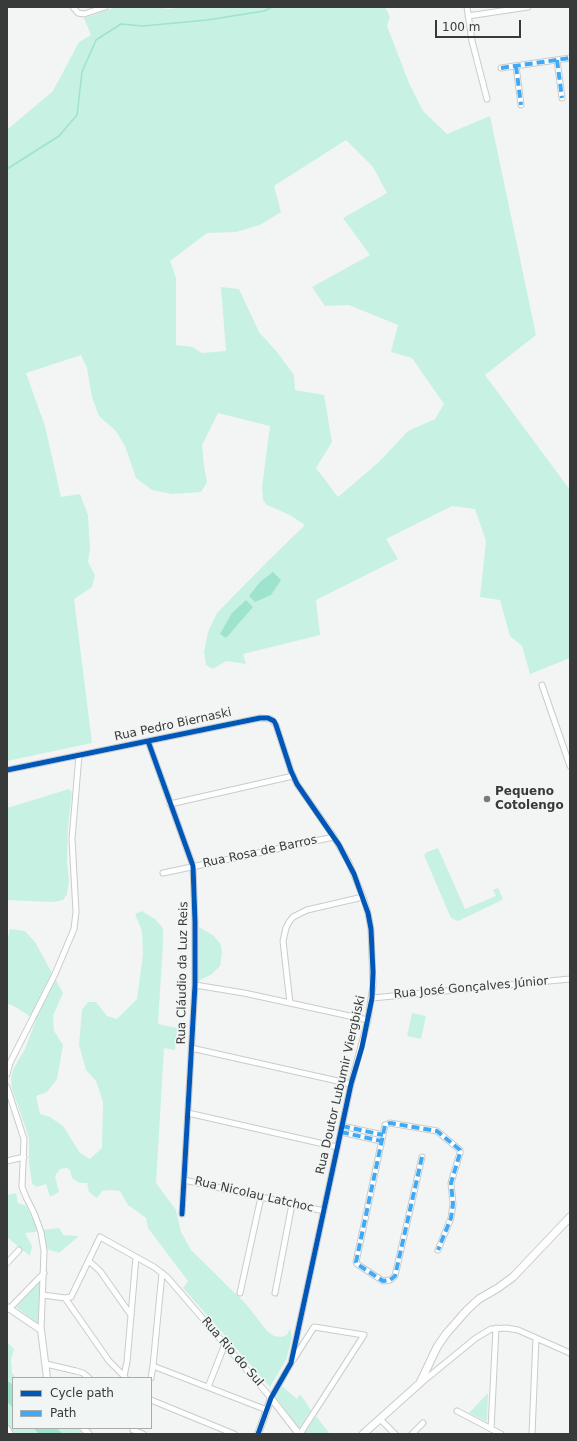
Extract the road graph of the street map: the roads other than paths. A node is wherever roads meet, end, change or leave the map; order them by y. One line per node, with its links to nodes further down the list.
1 (73, 7): 2 (street)
2 (106, 7)
3 (466, 7): 5 (street)
4 (528, 7): 5 (street)
5 (468, 16): 11 (street)
6 (570, 58): 7 (street)
7 (557, 60): 8 (street); 10 (street)
8 (516, 66): 9 (street); 12 (street)
9 (501, 68)
10 (562, 98)
11 (487, 99)
12 (521, 105)
13 (542, 685): 17 (street)
14 (271, 719): 15 (street, Rua Pedro Biernaski); 19 (street, Rua Doutor Lubumir Viergbiski)
15 (148, 740): 16 (street, Rua Pedro Biernaski); 20 (street, Rua Cláudio da Luz Reis)
16 (80, 755): 18 (street, Rua Pedro Biernaski); 31 (street)
17 (570, 766)
18 (7, 770)
19 (293, 776): 20 (street); 21 (street, Rua Doutor Lubumir Viergbiski)
20 (170, 804): 22 (street, Rua Cláudio da Luz Reis)
21 (334, 837): 22 (street, Rua Rosa de Barros); 24 (street, Rua Doutor Lubumir Viergbiski)
22 (193, 866): 23 (street, Rua Rosa de Barros); 26 (street, Rua Cláudio da Luz Reis)
23 (163, 873)
24 (363, 897): 27 (street, Rua Doutor Lubumir Viergbiski); 28 (street)
25 (570, 979): 27 (street, Rua José Gonçalves Júnior)
26 (195, 985): 28 (street); 30 (street, Rua Cláudio da Luz Reis)
27 (372, 998): 29 (street, Rua Doutor Lubumir Viergbiski)
28 (290, 1003): 29 (street)
29 (368, 1020): 32 (street, Rua Doutor Lubumir Viergbiski)
30 (191, 1048): 32 (street); 34 (street, Rua Cláudio da Luz Reis)
31 (7, 1074)
32 (351, 1084): 35 (street, Rua Doutor Lubumir Viergbiski)
33 (7, 1087): 39 (street)
34 (188, 1113): 38 (street); 42 (street, Rua Cláudio da Luz Reis)
35 (342, 1126): 36 (street, Rua Doutor Lubumir Viergbiski); 37 (street)
36 (341, 1132): 37 (street); 38 (street, Rua Doutor Lubumir Viergbiski)
37 (382, 1138): 40 (street); 49 (street)
38 (338, 1147): 45 (street, Rua Doutor Lubumir Viergbiski)
39 (24, 1157): 41 (street); 53 (street)
40 (422, 1157)
41 (7, 1161)
42 (184, 1180): 43 (street, Rua Nicolau Latchoc); 46 (street, Rua Cláudio da Luz Reis)
43 (261, 1197): 44 (street, Rua Nicolau Latchoc); 55 (street)
44 (292, 1204): 45 (street, Rua Nicolau Latchoc); 56 (street)
45 (324, 1211): 66 (street, Rua Doutor Lubumir Viergbiski)
46 (182, 1214)
47 (570, 1217): 73 (main road)
48 (19, 1250): 52 (street)
49 (438, 1250)
50 (136, 1257): 51 (street, Rua Rio do Sul); 54 (street, Rua Rio do Sul); 60 (street)
51 (89, 1261): 58 (street); 60 (street)
52 (7, 1263)
53 (44, 1273): 57 (street); 59 (street)
54 (162, 1273): 64 (street, Rua Rio do Sul); 68 (street)
55 (240, 1293)
56 (274, 1293)
57 (42, 1295): 58 (street); 62 (street)
58 (65, 1298): 71 (street)
59 (8, 1308): 62 (street)
60 (131, 1316): 71 (street)
61 (496, 1328): 63 (street); 73 (street); 82 (street)
62 (41, 1330): 67 (street)
63 (536, 1338): 65 (street); 93 (street)
64 (225, 1344): 74 (street); 75 (street, Rua Rio do Sul)
65 (570, 1353)
66 (291, 1363): 75 (street, Rua Doutor Lubumir Viergbiski); 88 (street)
67 (46, 1364): 69 (street); 70 (street)
68 (153, 1366): 72 (street); 74 (street)
69 (47, 1377)
70 (88, 1377)
71 (125, 1377)
72 (151, 1377)
73 (420, 1383): 79 (main road)
74 (208, 1387): 77 (street)
75 (271, 1398): 77 (street); 88 (street, Rua Rio do Sul)
76 (152, 1400): 86 (street)
77 (267, 1410): 87 (street)
78 (457, 1411): 82 (street)
79 (380, 1419): 89 (main road); 90 (street)
80 (423, 1423): 91 (street)
81 (7, 1429): 84 (street)
82 (491, 1429): 92 (street)
83 (133, 1431): 85 (street)
84 (10, 1434)
85 (143, 1434)
86 (234, 1434)
87 (258, 1434)
88 (299, 1434)
89 (363, 1434)
90 (395, 1434)
91 (412, 1434)
92 (502, 1434)
93 (532, 1434)

